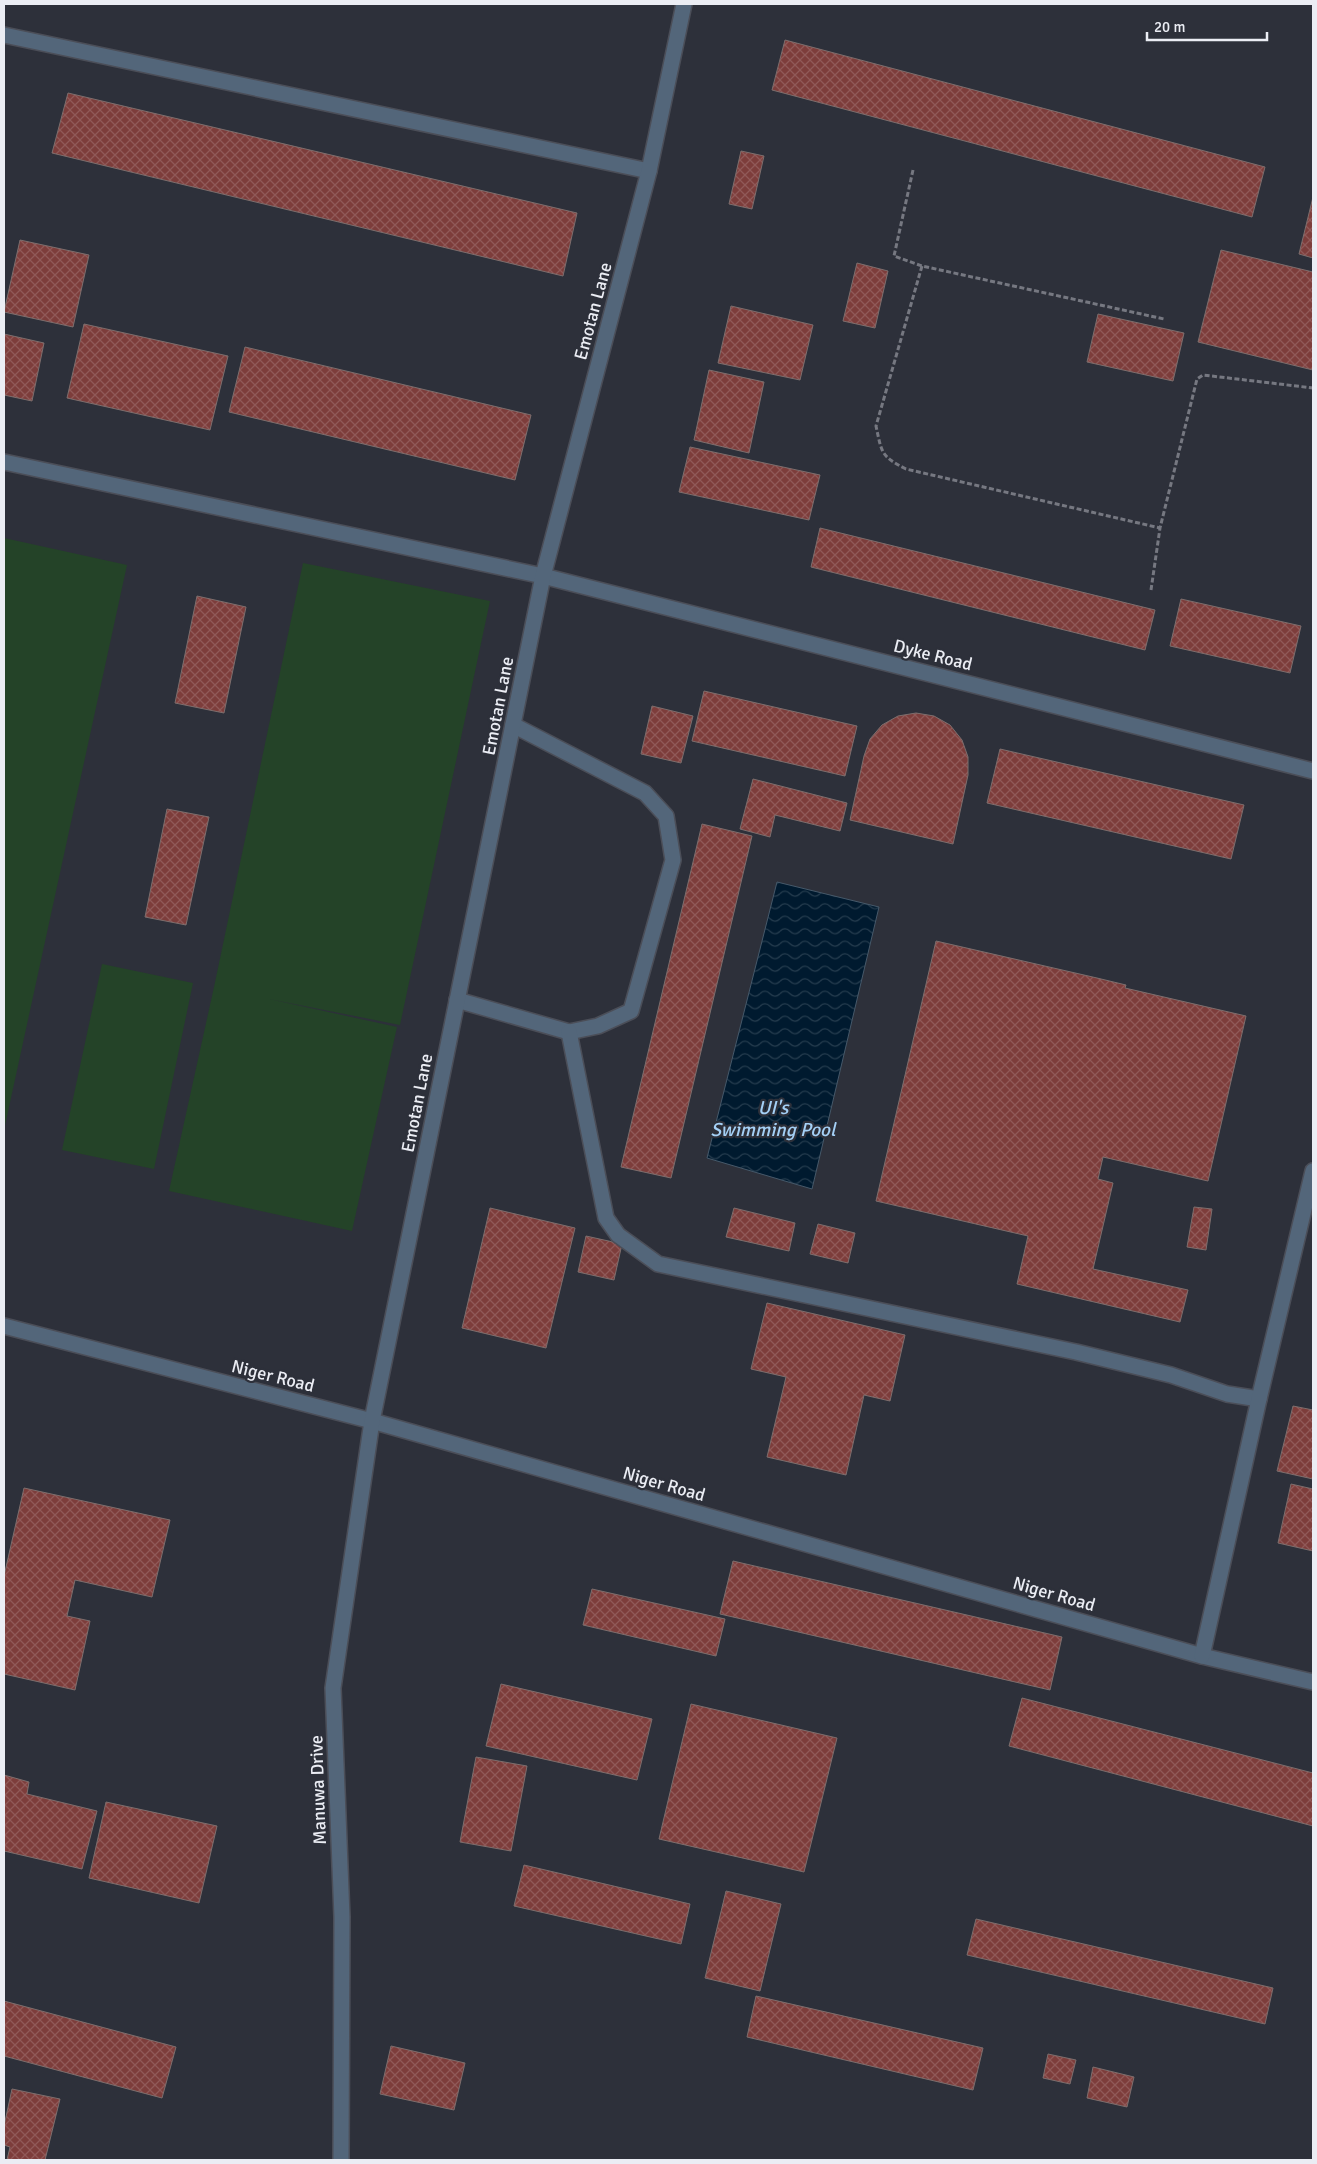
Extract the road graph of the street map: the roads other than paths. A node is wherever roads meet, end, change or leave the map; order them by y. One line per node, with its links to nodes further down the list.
1 (684, 4): 3 (street, Emotan Lane)
2 (4, 35): 3 (street)
3 (649, 171): 5 (street, Emotan Lane)
4 (4, 462): 5 (street, Dyke Road)
5 (543, 576): 6 (street, Emotan Lane); 7 (street, Dyke Road)
6 (513, 725): 8 (street, Emotan Lane); 9 (street)
7 (1313, 770)
8 (457, 1000): 9 (street); 13 (street, Emotan Lane)
9 (569, 1032): 12 (street)
10 (1313, 1171): 12 (street)
11 (4, 1326): 13 (street, Niger Road)
12 (1259, 1400): 14 (street)
13 (372, 1421): 14 (street, Niger Road); 16 (street, Manuwa Drive)
14 (1202, 1656): 15 (street, Niger Road)
15 (1313, 1682)
16 (341, 2160)

